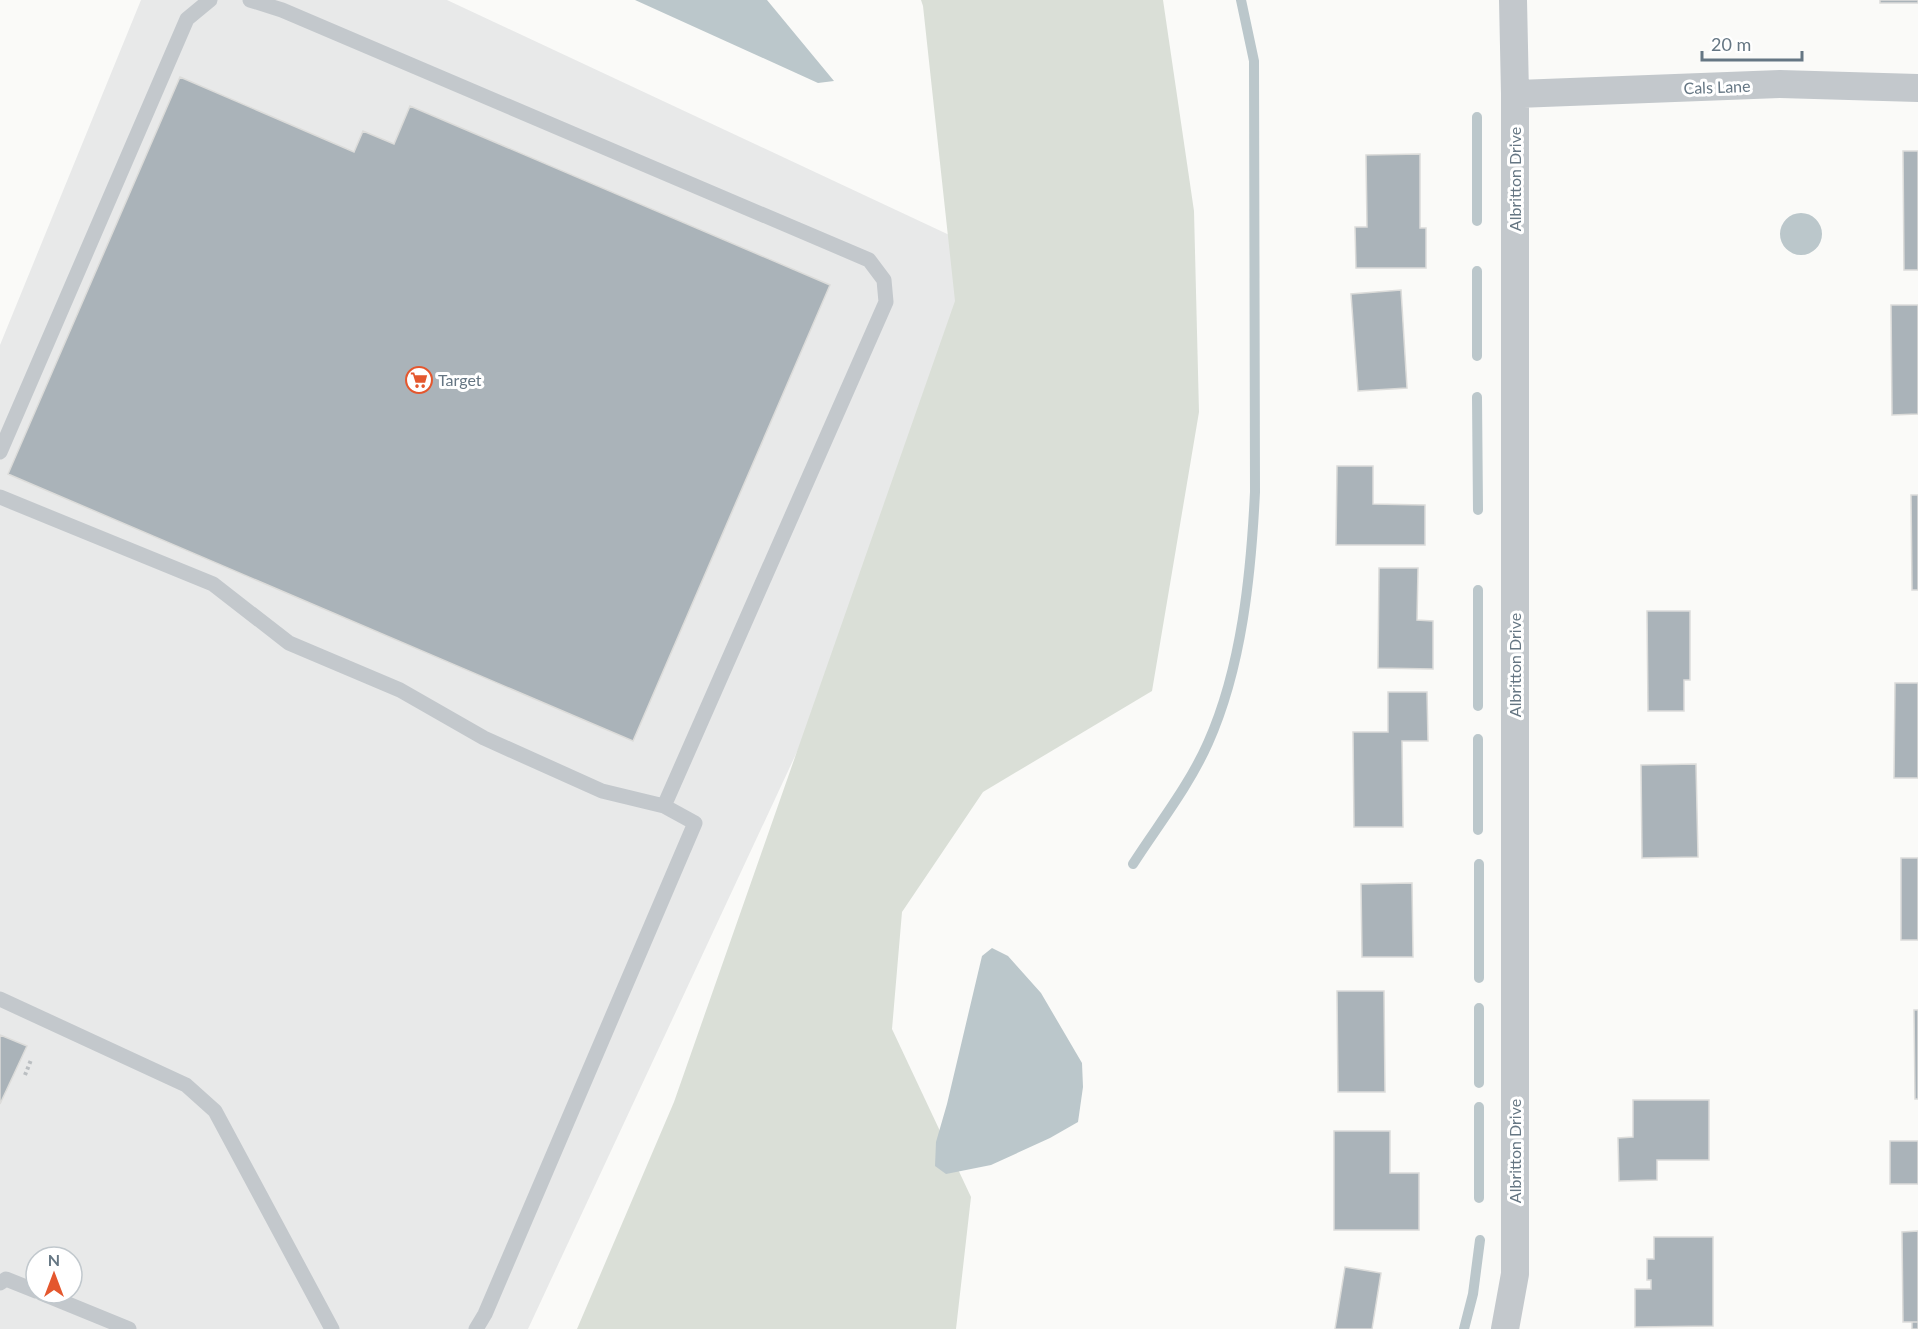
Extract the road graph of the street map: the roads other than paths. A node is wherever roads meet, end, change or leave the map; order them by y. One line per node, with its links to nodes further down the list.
1 (210, 0): 6 (lane)
2 (250, 0): 8 (lane)
3 (1513, 0): 5 (street, Albritton Drive)
4 (1918, 88): 5 (street, Cals Lane)
5 (1515, 94): 17 (street, Albritton Drive)
6 (0, 452)
7 (2, 502): 8 (lane)
8 (664, 806): 16 (lane)
9 (0, 999): 15 (lane)
10 (0, 1283): 11 (lane)
11 (24, 1286)
12 (66, 1305): 13 (lane)
13 (107, 1325): 14 (lane)
14 (129, 1329)
15 (332, 1329)
16 (476, 1329)
17 (1505, 1329)

